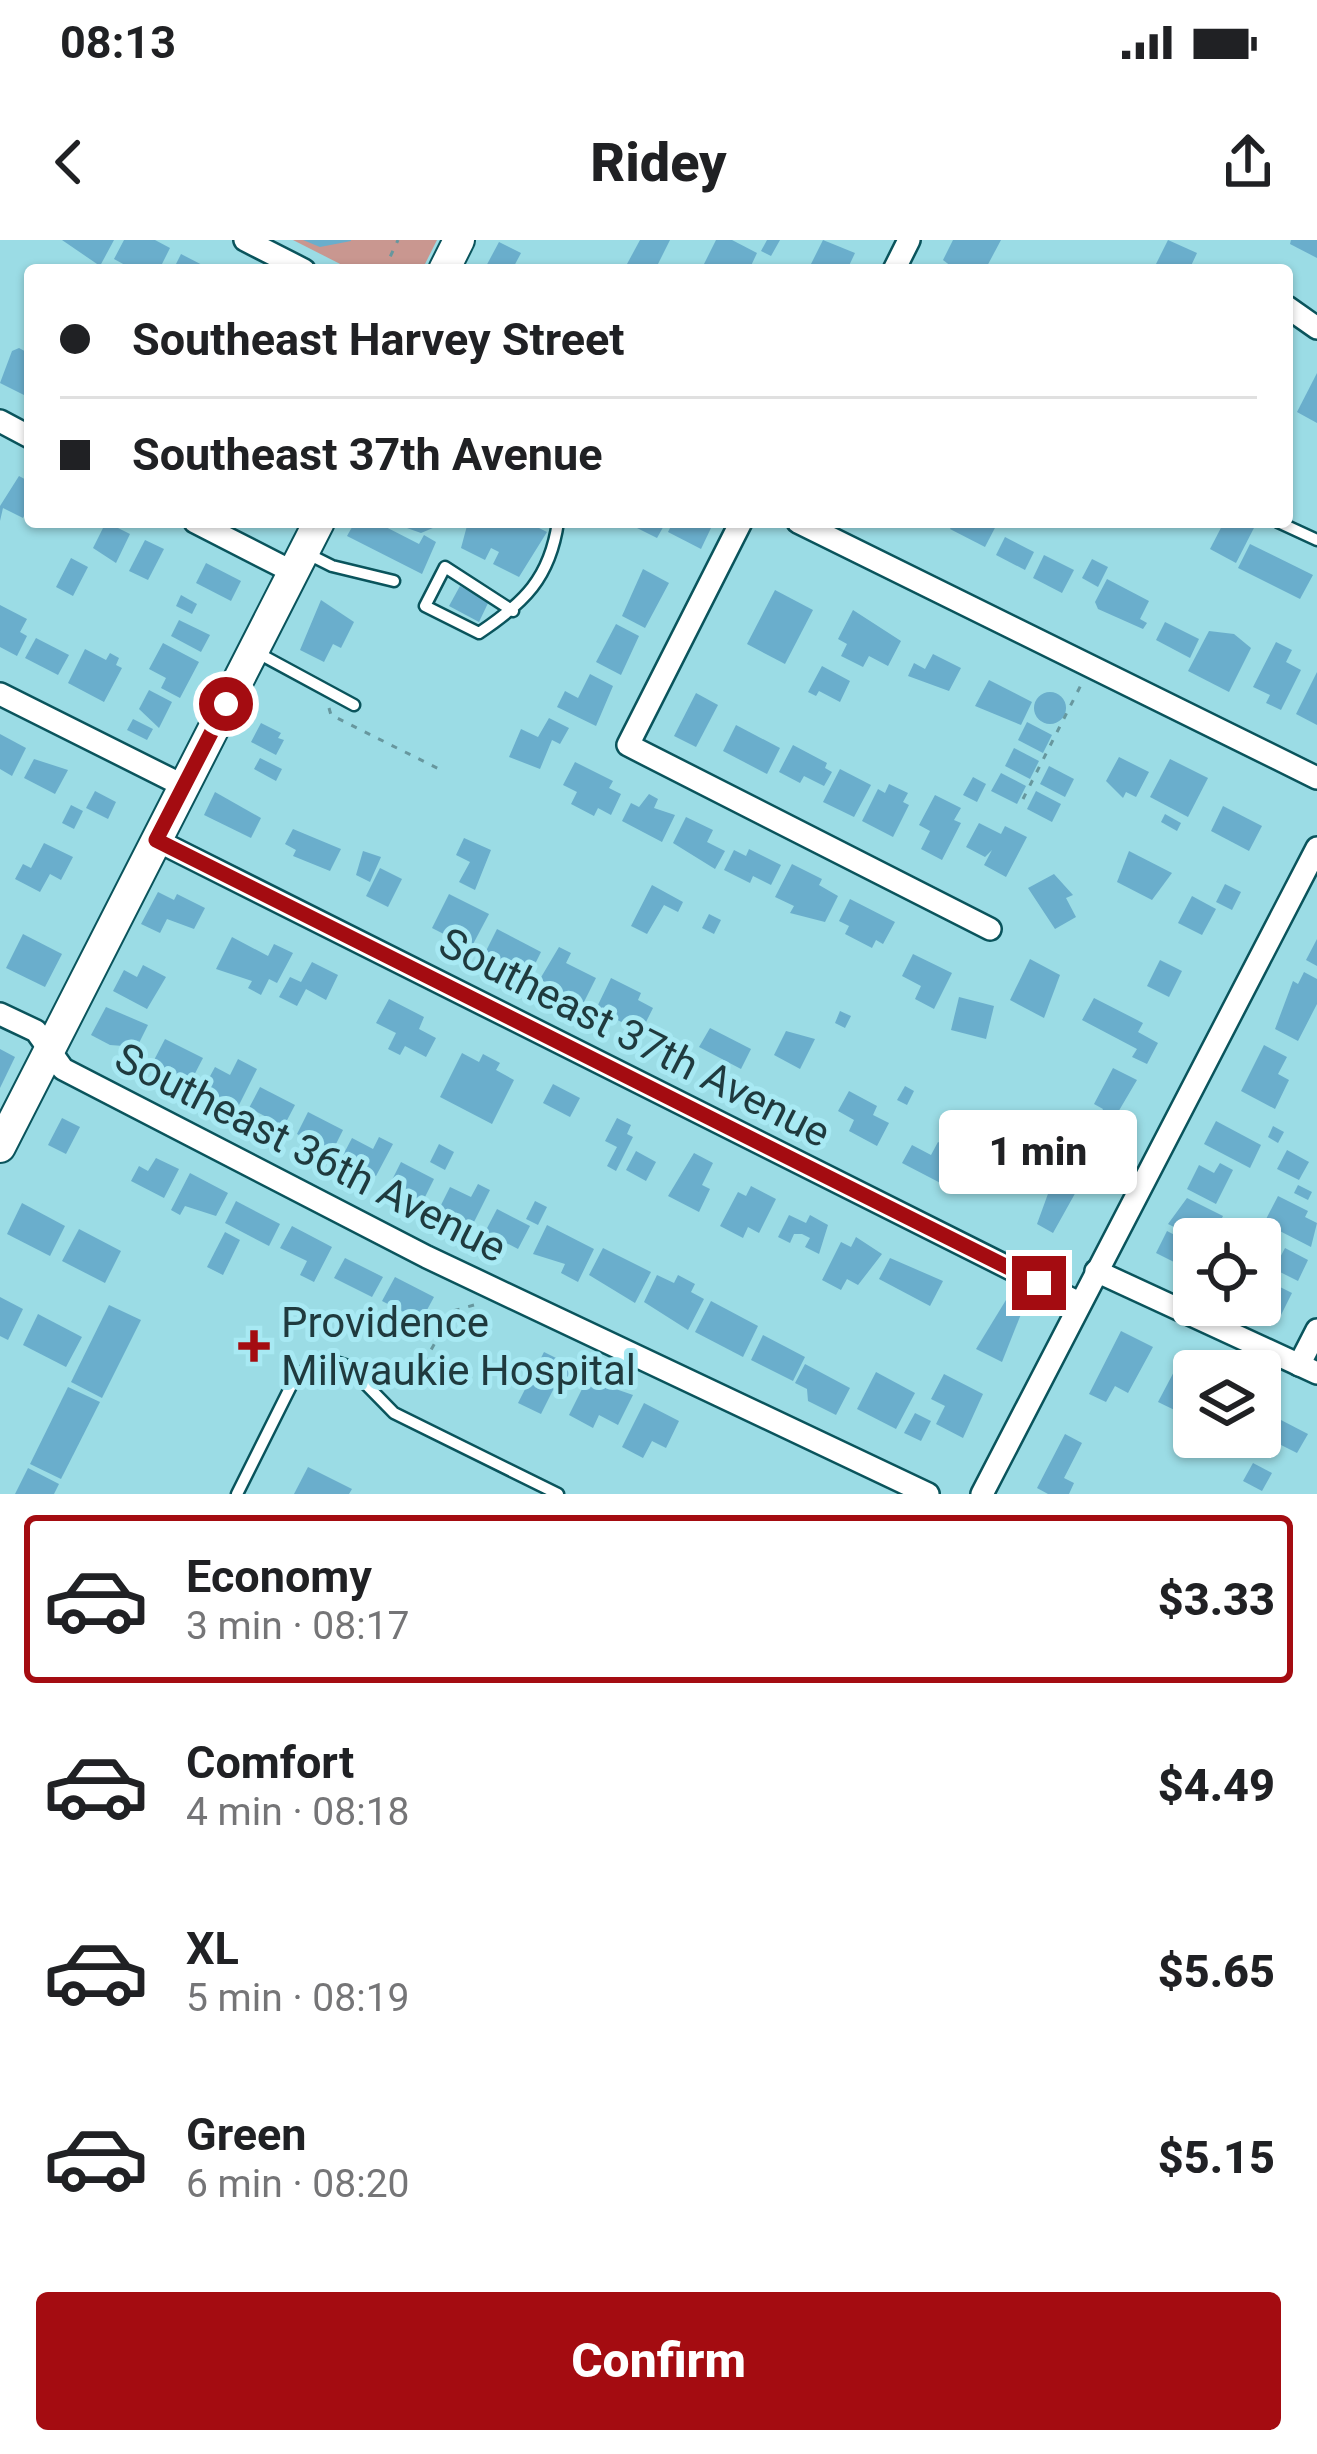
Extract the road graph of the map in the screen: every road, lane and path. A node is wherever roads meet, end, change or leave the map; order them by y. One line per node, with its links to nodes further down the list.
1 (245, 240): 2 (street)
2 (292, 264)
3 (210, 528): 8 (street)
4 (316, 528): 8 (street)
5 (557, 528): 10 (lane)
6 (738, 528): 20 (street)
7 (810, 528): 12 (street)
8 (298, 562): 9 (lane); 11 (street)
9 (394, 581)
10 (513, 610): 10 (lane)
11 (253, 650): 14 (lane); 16 (street)
12 (1090, 668): 15 (street); 17 (path)
13 (0, 694): 16 (street)
14 (354, 704)
15 (1317, 778)
16 (184, 786): 18 (street)
17 (1023, 799)
18 (156, 840): 22 (street); 26 (street, Southeast 37th Avenue)
19 (1317, 848): 24 (street)
20 (990, 929)
21 (0, 1013): 22 (street, Southeast 36th Avenue)
22 (49, 1050): 23 (street); 25 (street, Southeast 36th Avenue)
23 (0, 1147)
24 (1096, 1271): 26 (street); 28 (street)
25 (484, 1284): 29 (path); 32 (street, Southeast 36th Avenue)
26 (1079, 1304): 33 (street)
27 (1317, 1330): 28 (street)
28 (1308, 1369)
29 (375, 1395): 30 (lane); 31 (lane)
30 (237, 1494)
31 (558, 1494)
32 (928, 1494)
33 (982, 1494)

